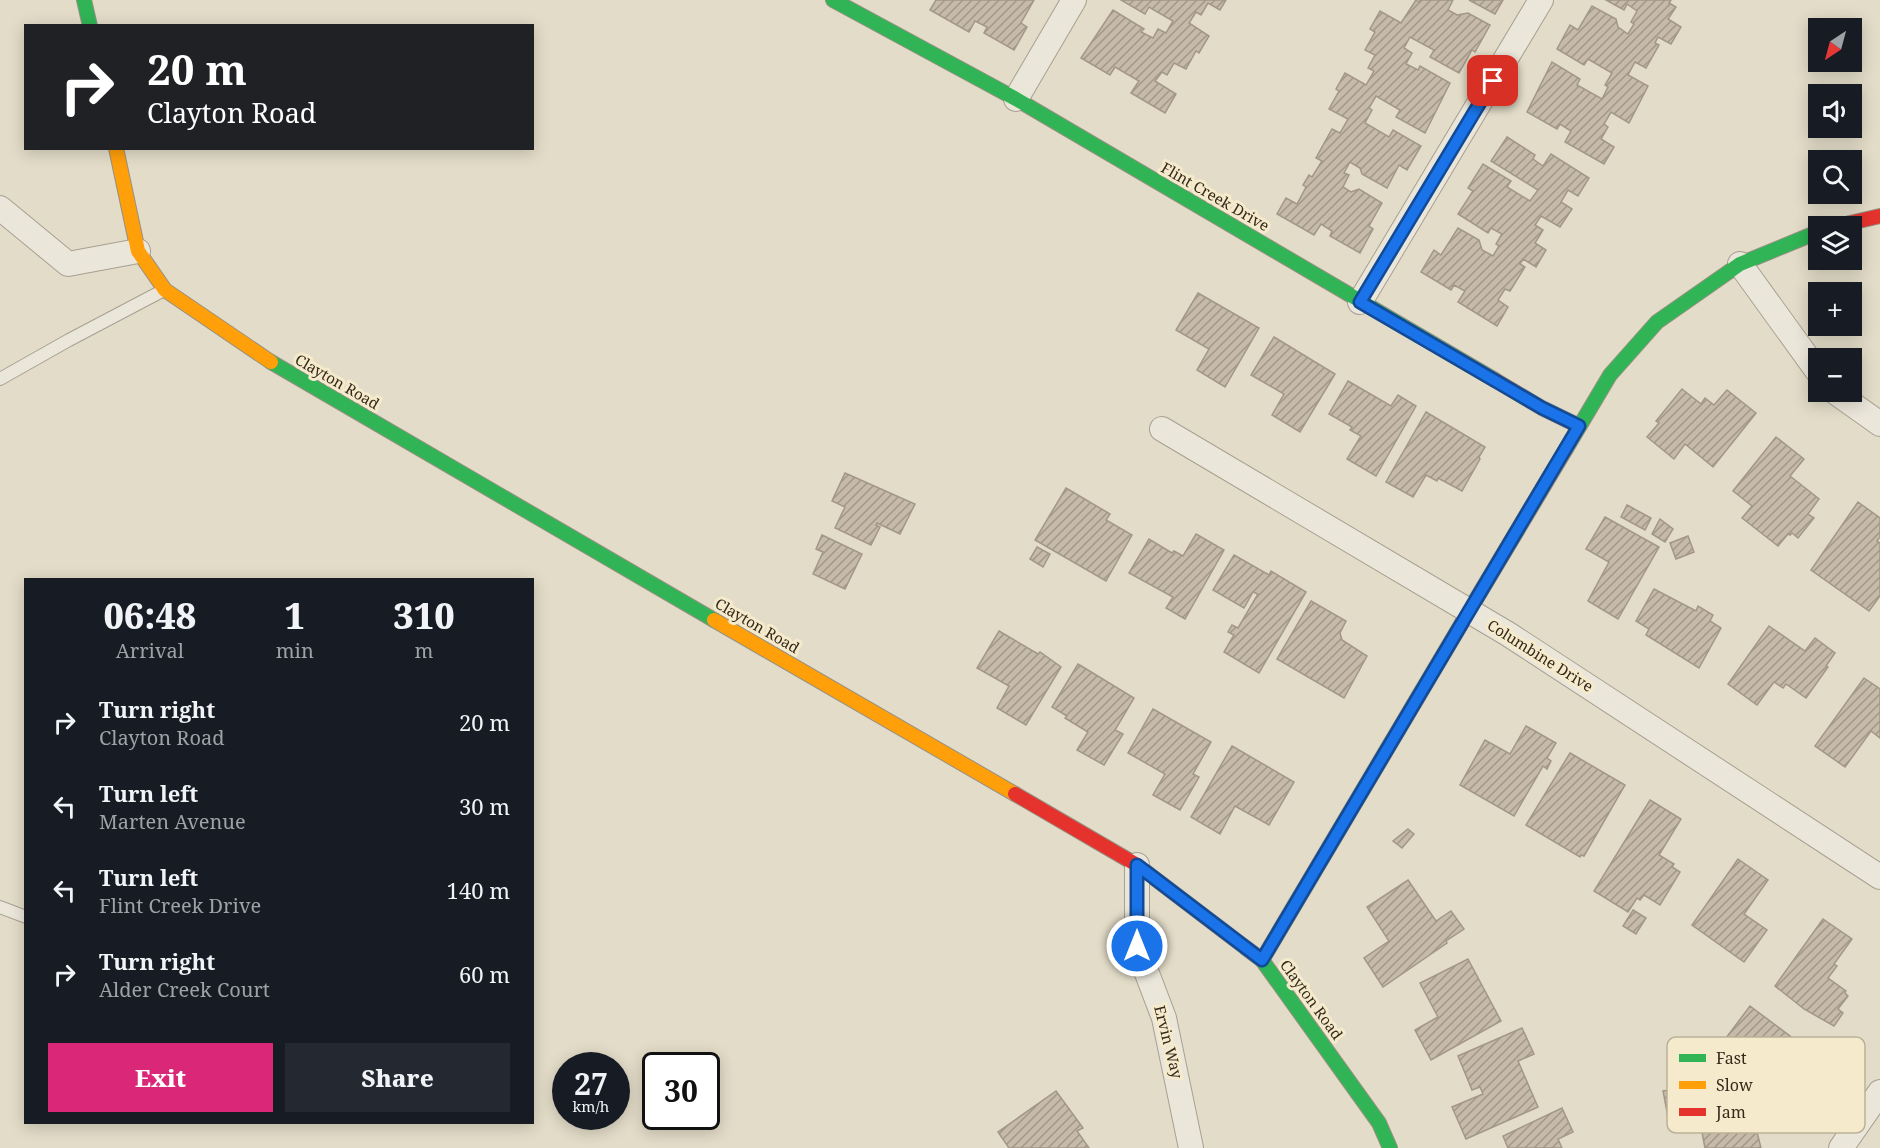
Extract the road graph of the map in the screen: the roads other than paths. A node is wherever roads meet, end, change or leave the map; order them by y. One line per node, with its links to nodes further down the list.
1 (84, 0): 5 (street)
2 (833, 0): 6 (street, Flint Creek Drive)
3 (1074, 0): 6 (street)
4 (1541, 0): 15 (street)
5 (90, 24)
6 (1016, 99): 15 (street, Flint Creek Drive)
7 (116, 150): 12 (street, Clayton Road)
8 (0, 208): 12 (street)
9 (1880, 216): 10 (street)
10 (1862, 220)
11 (1808, 236): 13 (street)
12 (138, 251): 14 (street, Clayton Road)
13 (1740, 264): 16 (street); 20 (street)
14 (165, 290): 17 (lane); 23 (street, Clayton Road)
15 (1360, 302): 20 (street, Flint Creek Drive)
16 (1808, 358)
17 (0, 379)
18 (1849, 402): 19 (street)
19 (1880, 424)
20 (1579, 426): 22 (street)
21 (1162, 429): 22 (street, Columbine Drive)
22 (1470, 613): 24 (street, Columbine Drive); 27 (street)
23 (1137, 865): 27 (street, Clayton Road); 31 (street, Ervin Way)
24 (1880, 878)
25 (0, 907): 26 (lane)
26 (24, 916)
27 (1262, 960): 32 (street, Clayton Road)
28 (1880, 1092): 29 (street)
29 (1865, 1114)
30 (1851, 1133): 33 (street)
31 (1191, 1148)
32 (1390, 1148)
33 (1841, 1148)

